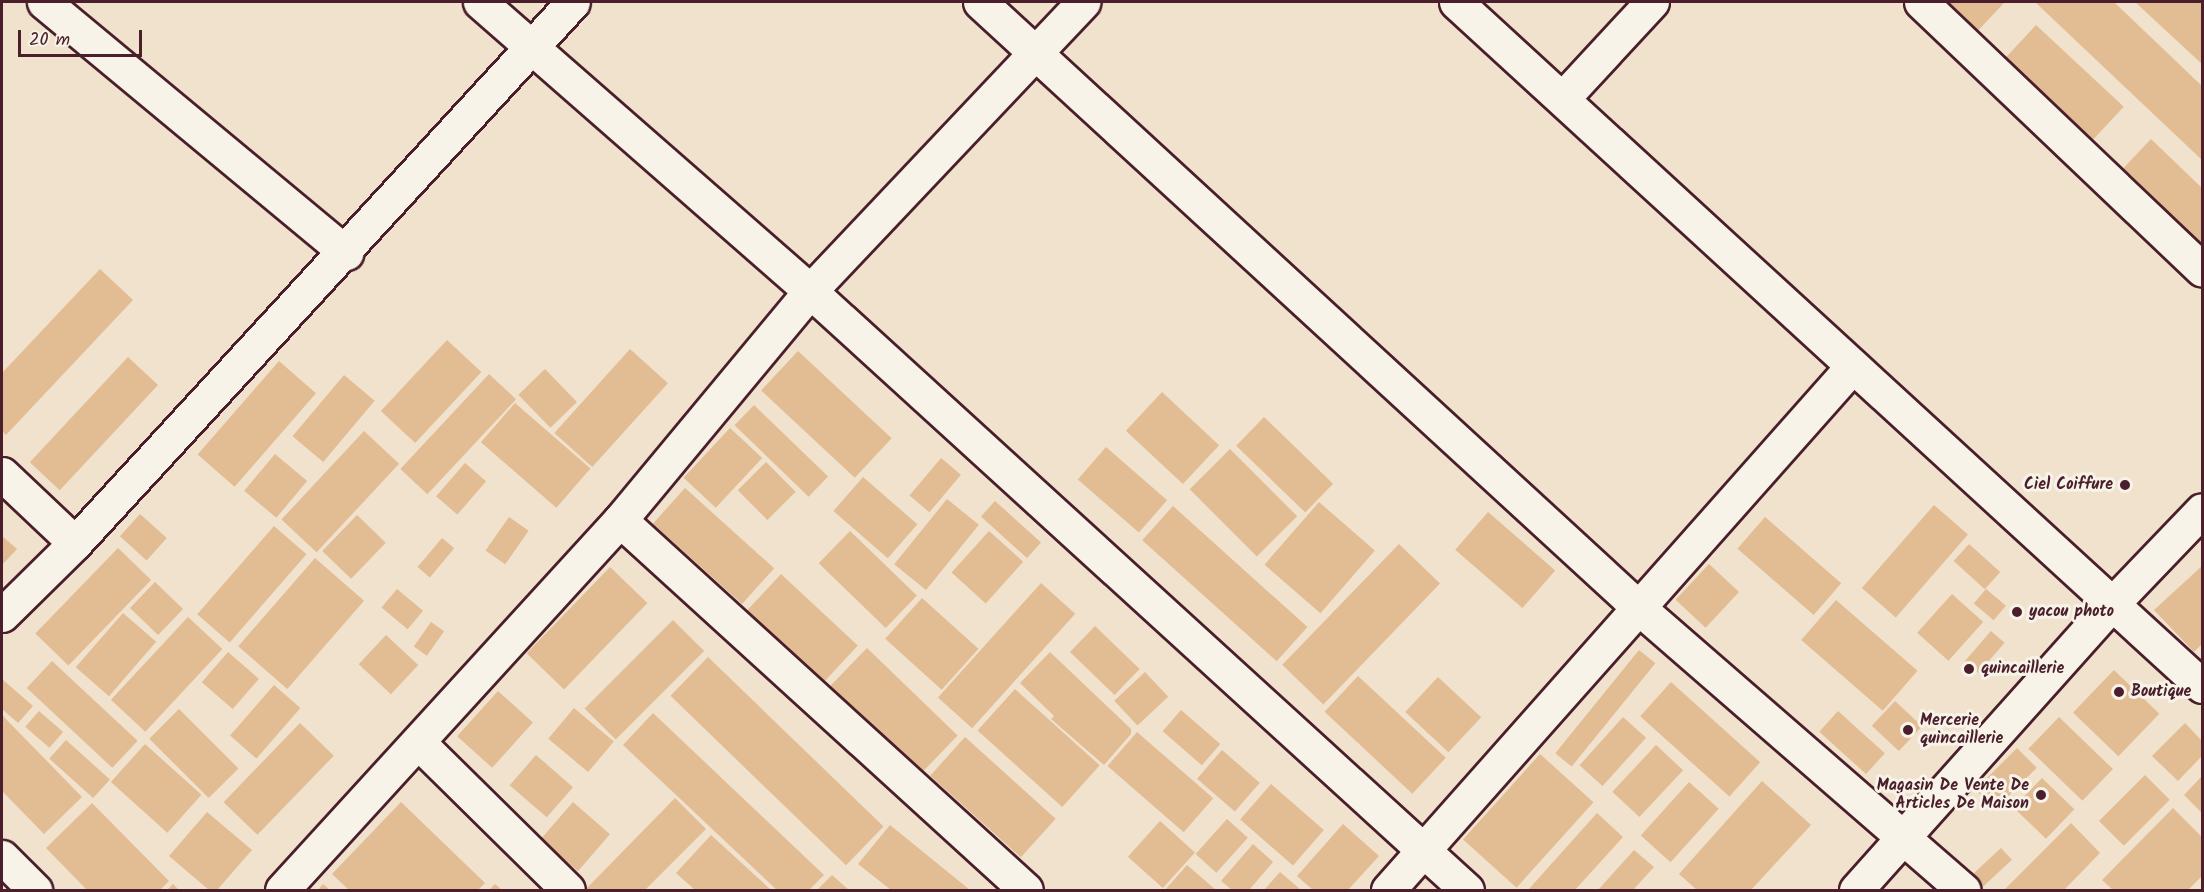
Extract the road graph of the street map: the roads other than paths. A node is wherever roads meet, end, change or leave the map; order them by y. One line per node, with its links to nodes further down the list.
1 (44, 2): 12 (street)
2 (480, 2): 9 (street)
3 (573, 2): 9 (street)
4 (980, 2): 10 (street)
5 (1083, 2): 10 (street)
6 (1456, 2): 11 (street)
7 (1652, 2): 11 (street)
8 (1921, 2): 13 (street)
9 (531, 45): 12 (street); 14 (street)
10 (1034, 51): 14 (street); 21 (street)
11 (1563, 98): 15 (street)
12 (346, 253): 19 (street)
13 (2202, 270)
14 (810, 291): 18 (street); 26 (street)
15 (1851, 368): 20 (street); 21 (street)
16 (2, 474): 19 (street)
17 (2202, 510): 20 (street)
18 (621, 520): 24 (street); 31 (street)
19 (75, 543): 22 (street)
20 (2112, 604): 23 (street); 25 (street)
21 (1639, 608): 25 (street); 26 (street)
22 (2, 615)
23 (2202, 686)
24 (419, 743): 29 (street); 30 (street)
25 (1906, 838): 34 (street); 35 (street)
26 (1424, 853): 32 (street); 33 (street)
27 (2, 857): 28 (street)
28 (35, 891)
29 (282, 891)
30 (568, 891)
31 (1026, 891)
32 (1388, 891)
33 (1467, 891)
34 (1857, 891)
35 (1964, 891)

